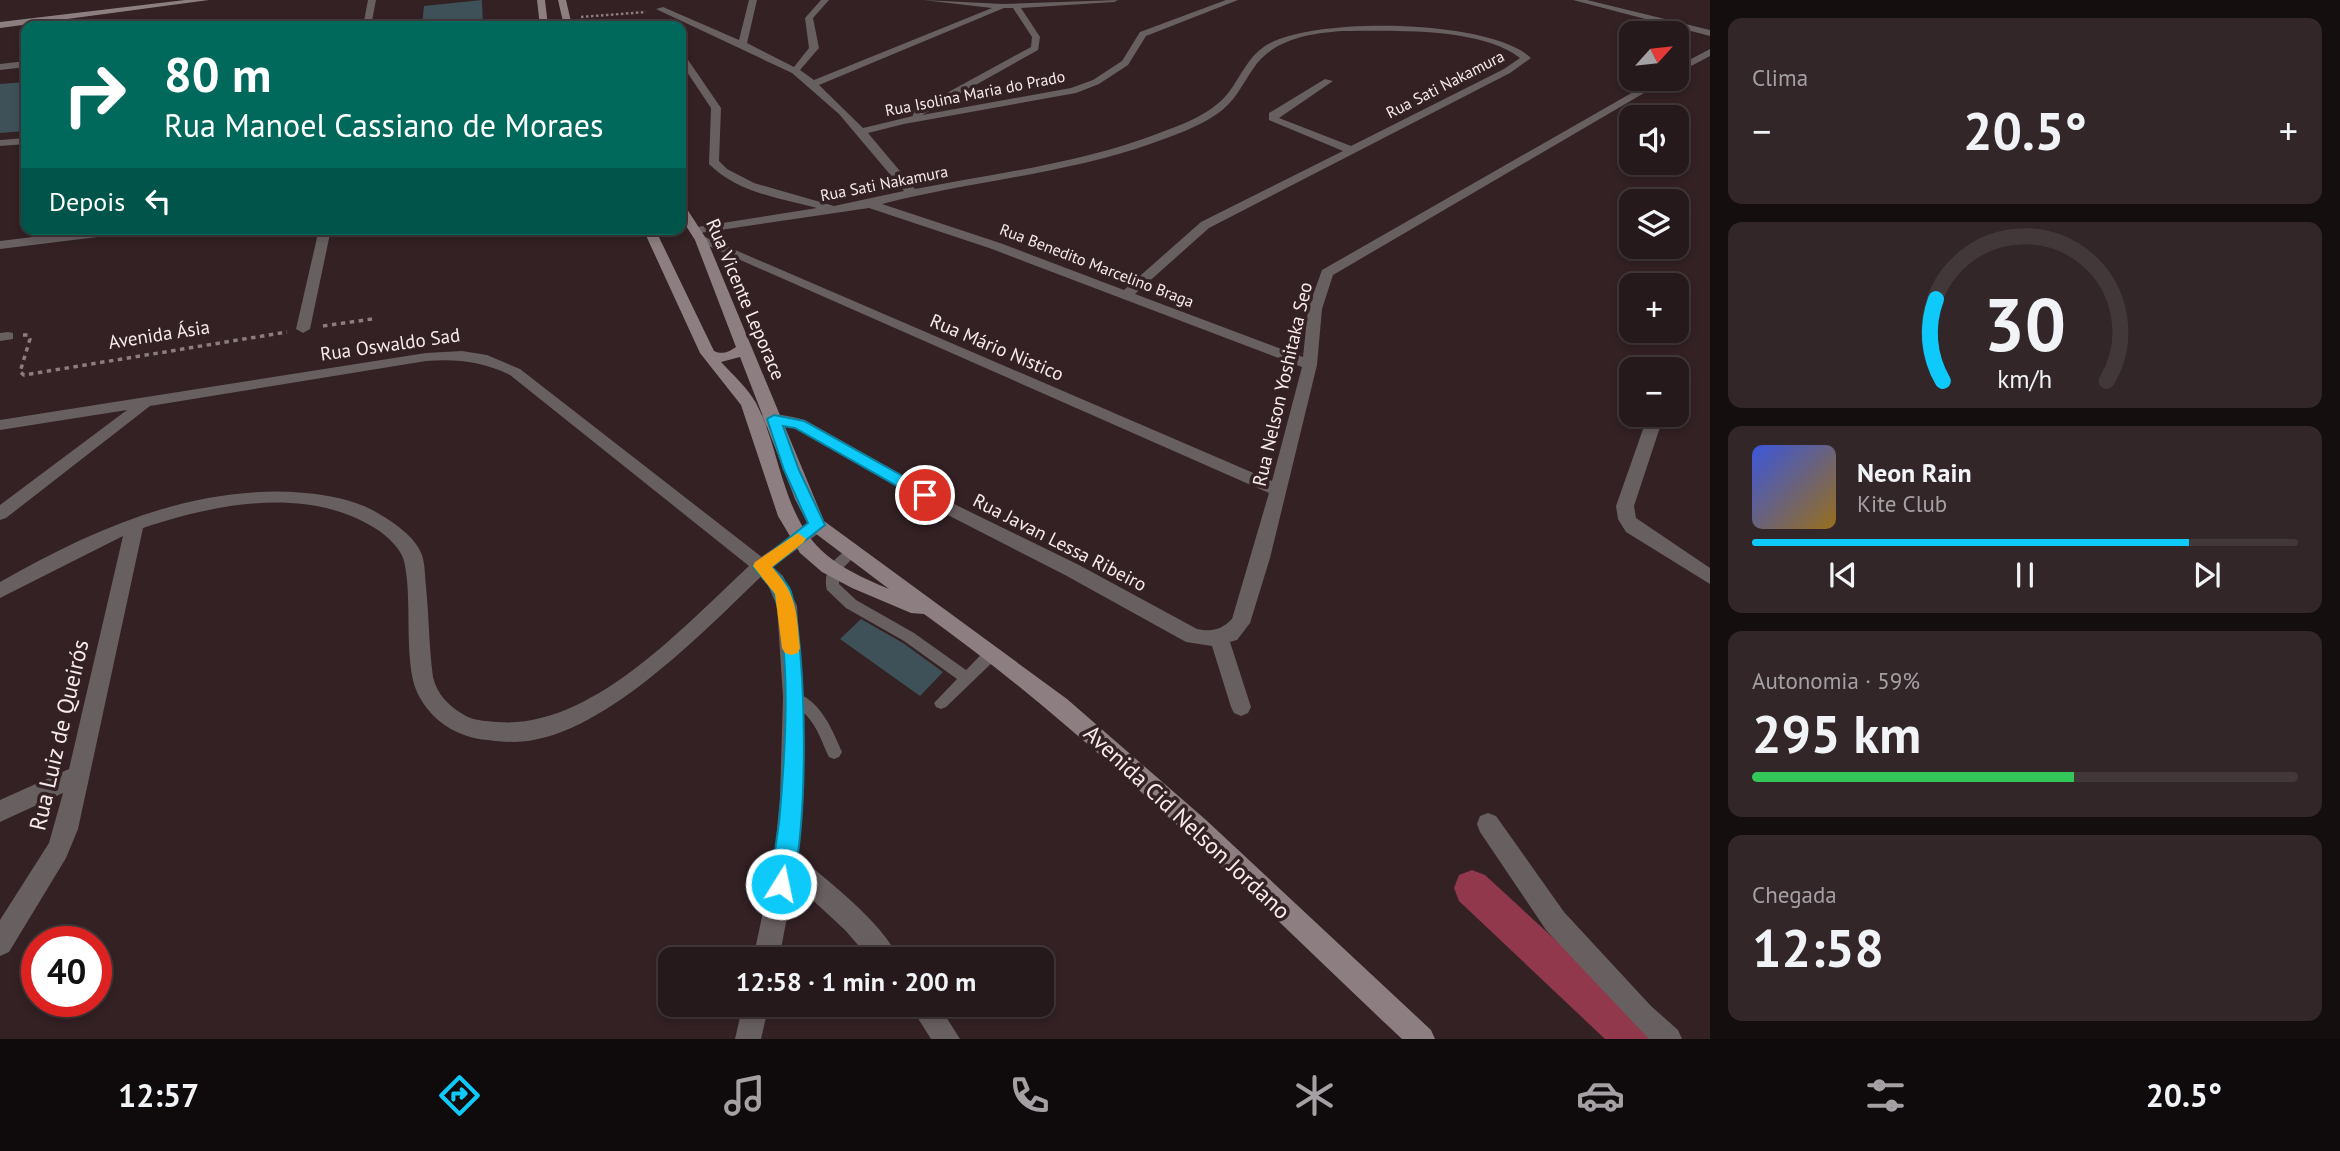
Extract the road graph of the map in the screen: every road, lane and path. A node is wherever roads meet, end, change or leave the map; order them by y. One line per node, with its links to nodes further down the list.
1 (205, 0): 14 (main road)
2 (372, 0): 15 (street)
3 (541, 0): 16 (main road)
4 (562, 0): 17 (main road)
5 (753, 0): 22 (street)
6 (825, 0): 28 (street)
7 (927, 0): 12 (street)
8 (1114, 0): 11 (street)
9 (1234, 0): 33 (street, Rua Isolina Maria do Prado)
10 (1577, 0): 21 (street)
11 (1015, 5): 12 (street); 32 (street)
12 (1003, 6): 30 (street)
13 (659, 7): 18 (path); 22 (street)
14 (33, 21)
15 (368, 21)
16 (543, 21)
17 (567, 21)
18 (573, 21)
19 (21, 22): 20 (main road)
20 (0, 25)
21 (1710, 33)
22 (741, 44): 28 (street)
23 (1710, 52): 25 (street)
24 (686, 64): 41 (street)
25 (1689, 64)
26 (21, 65): 27 (street)
27 (0, 67)
28 (795, 71): 30 (street)
29 (1328, 80): 38 (street)
30 (813, 83): 35 (street)
31 (1642, 91): 54 (street, Rua Nelson Yoshitaka Seo)
32 (934, 105): 33 (street); 34 (street)
33 (955, 113): 34 (street, Rua Isolina Maria do Prado)
34 (904, 121): 35 (street, Rua Isolina Maria do Prado)
35 (860, 132): 39 (street)
36 (21, 141): 37 (street)
37 (0, 143)
38 (1351, 150): 39 (street, Rua Sati Nakamura); 48 (street, Rua Sati Nakamura)
39 (912, 193): 40 (street, Rua Sati Nakamura)
40 (869, 204): 41 (street, Rua Sati Nakamura); 48 (street, Rua Benedito Marcelino Braga)
41 (835, 210): 46 (street, Rua Sati Nakamura)
42 (686, 216): 46 (main road, Rua Vicente Leporace)
43 (81, 235): 47 (street)
44 (324, 235): 50 (street)
45 (652, 235): 53 (main road)
46 (699, 235): 52 (main road, Rua Vicente Leporace); 59 (street, Rua Mário Nistico)
47 (0, 245)
48 (1127, 294): 54 (street, Rua Benedito Marcelino Braga)
49 (372, 319): 50 (path, Avenida Ásia)
50 (303, 329): 51 (path, Avenida Ásia)
51 (4, 337)
52 (745, 347): 53 (main road); 56 (main road, Rua Vicente Leporace)
53 (707, 353): 56 (main road)
54 (1310, 365): 59 (street, Rua Nelson Yoshitaka Seo)
55 (145, 404): 57 (street, Rua Oswaldo Sad); 60 (street); 65 (street, Rua Oswaldo Sad)
56 (765, 420): 62 (main road, Rua Vicente Leporace); 63 (main road); 70 (street, Rua Javan Lessa Ribeiro)
57 (0, 425)
58 (1652, 427): 67 (street)
59 (1278, 490): 70 (street, Rua Nelson Yoshitaka Seo)
60 (0, 514)
61 (135, 524): 65 (street); 68 (street); 77 (street, Rua Luiz de Queirós)
62 (817, 525): 63 (street); 64 (main road, Avenida Cid Nelson Jordano)
63 (798, 538): 65 (street); 66 (main road, Avenida Cid Nelson Jordano)
64 (852, 553): 66 (lane); 69 (main road, Avenida Cid Nelson Jordano)
65 (761, 566): 73 (street, Rua Oswaldo Sad)
66 (834, 569): 69 (main road, Avenida Cid Nelson Jordano); 72 (lane)
67 (1710, 577)
68 (0, 591)
69 (943, 618): 71 (main road, Avenida Cid Nelson Jordano)
70 (1219, 637): 75 (street)
71 (993, 653): 72 (lane); 88 (main road, Avenida Cid Nelson Jordano)
72 (967, 678): 74 (lane)
73 (793, 697): 76 (lane); 80 (street, Rua Oswaldo Sad)
74 (941, 703)
75 (1241, 707)
76 (834, 752)
77 (80, 774): 78 (street); 81 (street, Rua Luiz de Queirós)
78 (0, 811)
79 (1488, 824): 89 (street)
80 (786, 860): 82 (street, Rua Oswaldo Sad); 83 (street)
81 (0, 943)
82 (768, 947)
83 (876, 947)
84 (753, 1017): 86 (street)
85 (931, 1017): 87 (street)
86 (748, 1039)
87 (947, 1039)
88 (1422, 1039)
89 (1670, 1039)

